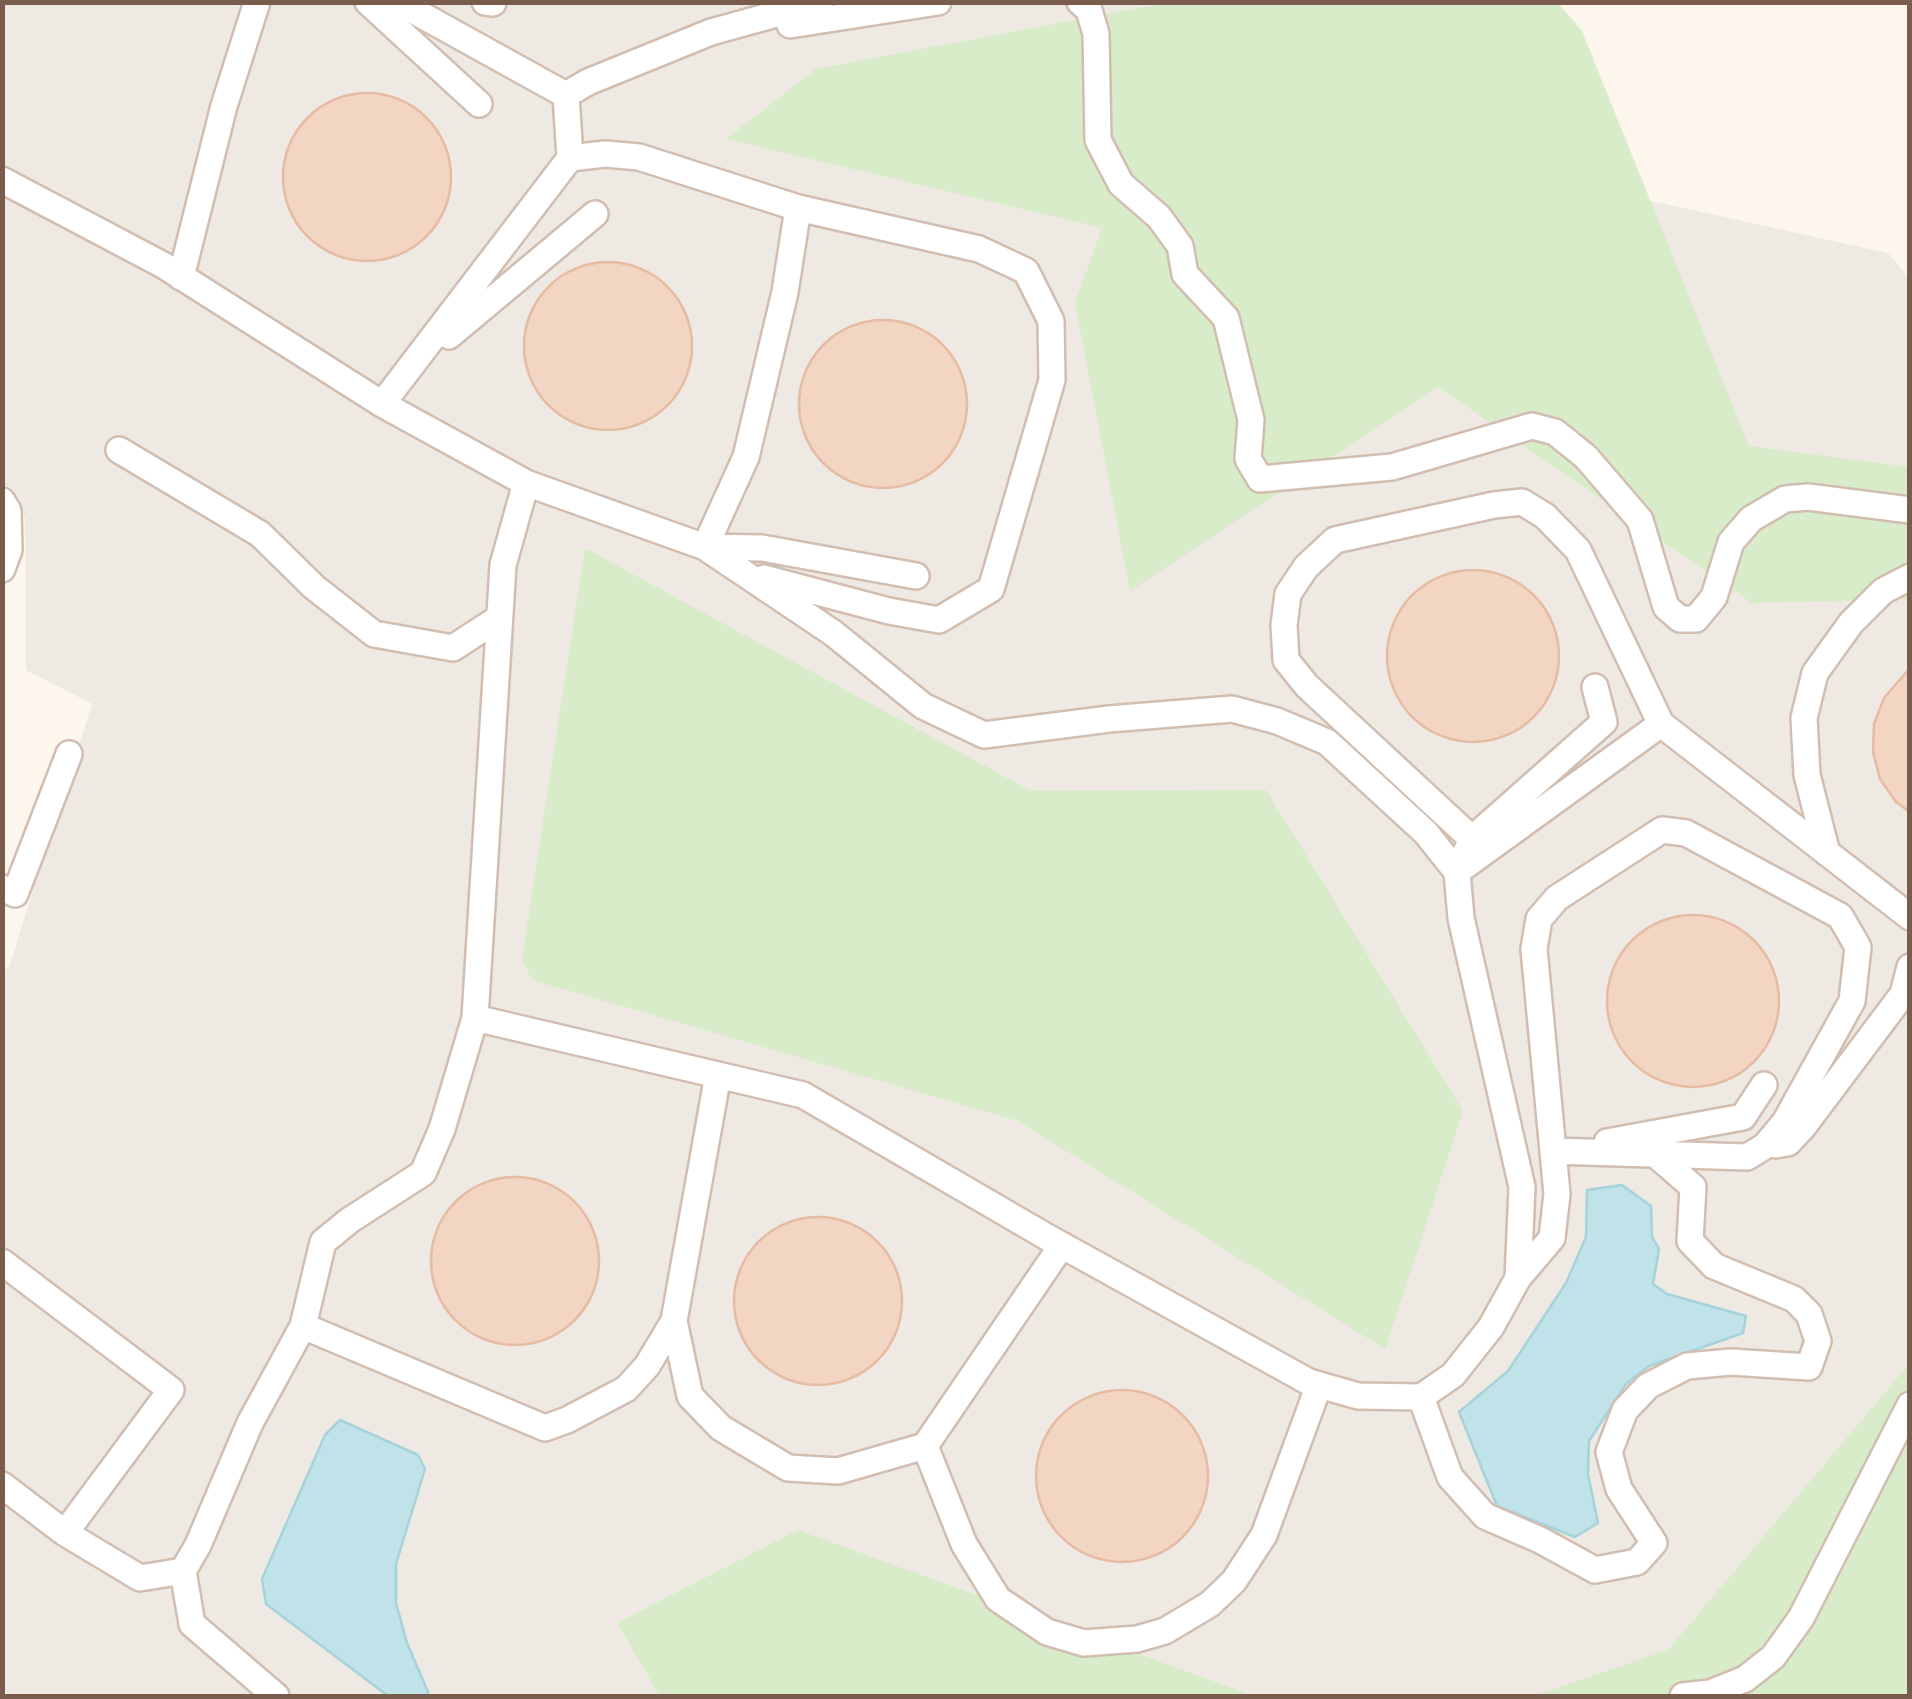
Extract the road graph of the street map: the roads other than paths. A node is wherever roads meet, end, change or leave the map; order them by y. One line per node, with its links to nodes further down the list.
1 (256, 2): 17 (lane)
2 (368, 2): 12 (lane)
3 (398, 2): 11 (lane)
4 (485, 2): 8 (lane)
5 (820, 2): 9 (lane)
6 (938, 2): 10 (lane)
7 (1080, 2): 22 (lane)
8 (494, 4)
9 (757, 11): 10 (lane)
10 (711, 32): 11 (lane)
11 (566, 95): 13 (lane)
12 (479, 104)
13 (570, 158): 15 (lane); 18 (lane)
14 (2, 180): 17 (lane)
15 (798, 208): 23 (lane); 25 (lane)
16 (594, 214): 18 (lane)
17 (181, 278): 18 (lane)
18 (382, 404): 20 (lane)
19 (119, 450): 28 (lane)
20 (526, 482): 23 (lane); 28 (lane)
21 (2, 501): 24 (lane)
22 (1910, 510)
23 (705, 547): 25 (lane); 26 (lane)
24 (2, 569)
25 (742, 572): 34 (lane)
26 (916, 576)
27 (1910, 577): 33 (lane)
28 (499, 618): 38 (lane)
29 (1596, 687): 32 (lane)
30 (1662, 724): 32 (lane); 33 (lane); 34 (lane)
31 (69, 754): 35 (lane)
32 (1472, 839): 34 (lane)
33 (1827, 853): 36 (lane)
34 (1457, 872): 45 (lane)
35 (2, 888)
36 (1910, 917)
37 (1910, 967): 41 (lane)
38 (475, 1018): 39 (lane); 47 (lane)
39 (718, 1075): 43 (lane); 46 (lane)
40 (1764, 1085): 42 (lane)
41 (1765, 1146): 42 (lane); 45 (lane)
42 (1655, 1154): 49 (lane)
43 (1062, 1245): 48 (lane); 51 (lane)
44 (2, 1262): 53 (lane)
45 (1518, 1278): 49 (lane)
46 (674, 1321): 47 (lane); 51 (lane)
47 (303, 1326): 54 (lane)
48 (1319, 1385): 49 (lane); 51 (lane)
49 (1421, 1397)
50 (1910, 1405): 56 (lane)
51 (926, 1446)
52 (2, 1485): 53 (lane)
53 (65, 1532): 54 (lane)
54 (183, 1570): 55 (lane)
55 (276, 1696)
56 (1683, 1696)

